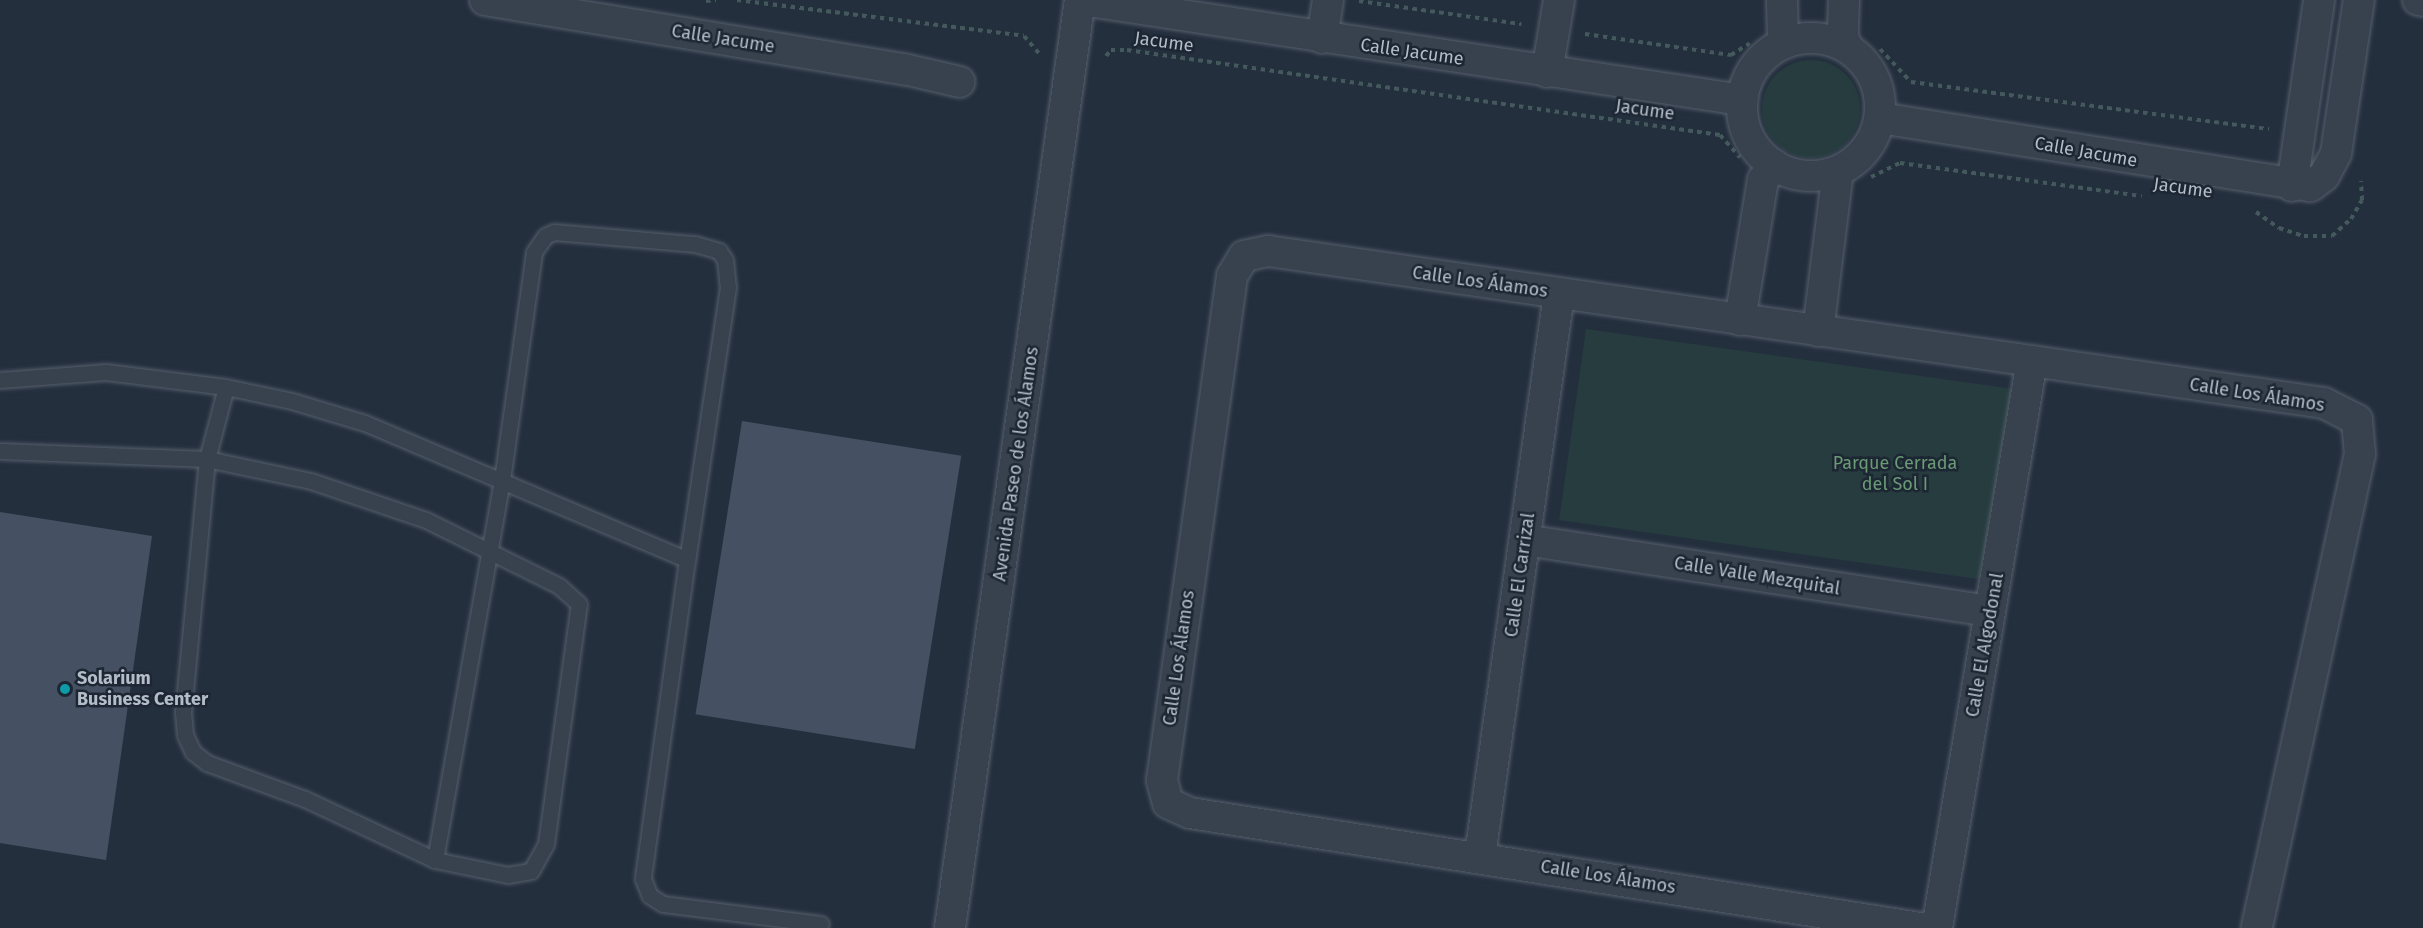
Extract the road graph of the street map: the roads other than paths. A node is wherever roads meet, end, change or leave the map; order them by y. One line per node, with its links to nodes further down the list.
1 (485, 0): 11 (street, Calle Jacume)
2 (1081, 0): 12 (street, Calle Jacume); 38 (street, Avenida Paseo de los Álamos)
3 (1328, 0): 12 (street)
4 (1559, 0): 15 (street)
5 (1782, 0): 13 (street)
6 (1844, 0): 14 (street)
7 (2319, 0): 21 (street)
8 (2359, 0): 21 (street)
9 (2418, 0): 10 (street)
10 (2423, 1)
11 (579, 8): 16 (street, Calle Jacume)
12 (1322, 38): 15 (street, Calle Jacume)
13 (1783, 42): 14 (street); 17 (street)
14 (1847, 47): 18 (street)
15 (1547, 72): 17 (street, Calle Jacume)
16 (960, 82)
17 (1742, 100): 19 (street)
18 (1880, 118): 20 (street); 21 (street, Calle Jacume)
19 (1768, 173): 20 (street); 23 (street)
20 (1837, 180): 24 (street)
21 (2292, 186)
22 (1559, 294): 23 (street, Calle Los Álamos); 31 (street, Calle El Carrizal); 35 (street, Calle Los Álamos)
23 (1740, 320): 24 (street, Calle Los Álamos)
24 (1818, 331): 25 (street, Calle Los Álamos)
25 (2032, 361): 34 (street, Calle El Algodonal); 41 (street, Calle Los Álamos)
26 (0, 380): 27 (lane)
27 (226, 387): 29 (lane); 30 (lane)
28 (0, 451): 29 (lane)
29 (207, 459): 32 (lane); 36 (lane)
30 (502, 480): 32 (lane); 33 (lane); 33 (lane)
31 (1525, 540): 34 (street, Calle Valle Mezquital); 35 (street, Calle El Carrizal)
32 (490, 549): 36 (lane); 36 (lane)
33 (687, 560): 37 (lane)
34 (1990, 611): 40 (street, Calle El Algodonal)
35 (1480, 856): 39 (street, Calle Los Álamos)
36 (435, 860)
37 (821, 924)
38 (950, 928)
39 (1920, 928)
40 (1937, 928)
41 (2257, 928)

